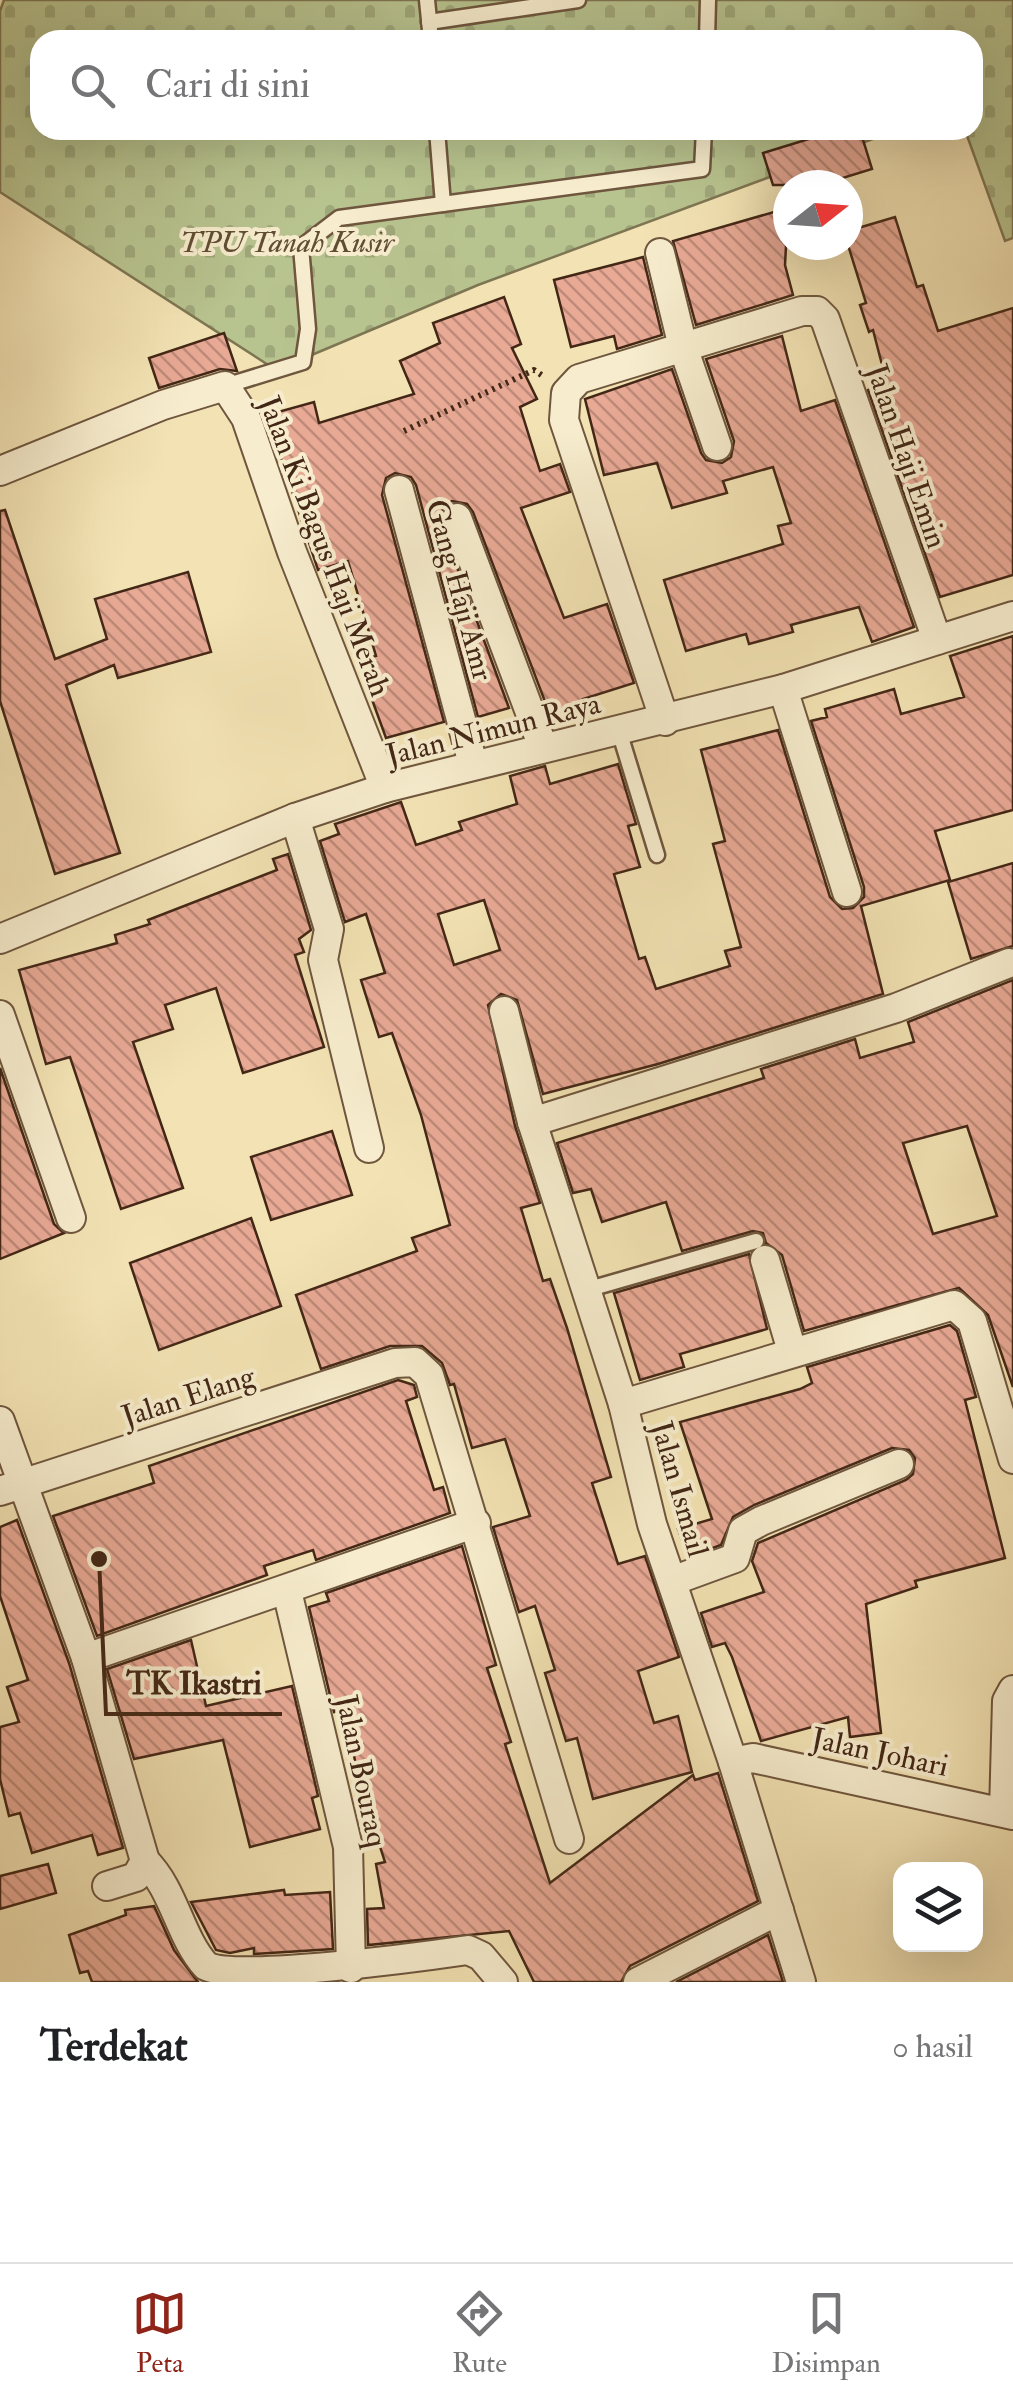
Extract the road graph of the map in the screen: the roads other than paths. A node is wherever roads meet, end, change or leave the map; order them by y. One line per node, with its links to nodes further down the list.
1 (427, 0): 4 (lane)
2 (578, 0): 4 (lane)
3 (708, 0): 6 (lane)
4 (429, 22): 5 (lane)
5 (429, 30)
6 (707, 30)
7 (439, 140): 9 (lane)
8 (703, 140): 9 (lane)
9 (443, 204): 12 (lane)
10 (660, 253): 11 (street)
11 (682, 347): 13 (street); 18 (street, Jalan Haji Emin); 20 (street)
12 (225, 386): 14 (street, Jalan Ki Bagus Haji Merah); 24 (street, Jalan Ki Bagus Haji Merah)
13 (717, 446)
14 (0, 471)
15 (399, 490): 23 (street, Gang Haji Amr)
16 (457, 518): 22 (street)
17 (1013, 616): 18 (street, Jalan Nimun Raya)
18 (937, 640): 19 (street, Jalan Nimun Raya)
19 (783, 689): 20 (street, Jalan Nimun Raya); 27 (street)
20 (665, 721): 21 (street, Jalan Nimun Raya)
21 (619, 731): 22 (street, Jalan Nimun Raya); 26 (lane)
22 (542, 747): 23 (street, Jalan Nimun Raya)
23 (474, 764): 24 (street, Jalan Nimun Raya)
24 (385, 788): 25 (street, Jalan Nimun Raya)
25 (295, 818): 28 (street, Jalan Nimun Raya); 33 (street)
26 (657, 855)
27 (847, 892)
28 (0, 939)
29 (1009, 963): 32 (street)
30 (504, 1010): 32 (street, Jalan Ismail)
31 (0, 1015): 34 (street)
32 (532, 1122): 36 (street, Jalan Ismail)
33 (369, 1148)
34 (72, 1218)
35 (761, 1251): 36 (lane); 37 (street)
36 (586, 1290): 38 (street, Jalan Ismail)
37 (792, 1351): 38 (street); 40 (street)
38 (623, 1404): 44 (street, Jalan Ismail)
39 (0, 1421): 42 (street)
40 (1013, 1458)
41 (899, 1464): 44 (street)
42 (10, 1488): 43 (street, Jalan Elang); 46 (street)
43 (476, 1523): 45 (street); 50 (street)
44 (672, 1581): 48 (street, Jalan Ismail)
45 (288, 1591): 46 (street); 54 (street, Jalan Bouraq)
46 (86, 1658): 51 (street)
47 (1013, 1690): 49 (street)
48 (733, 1762): 49 (street, Jalan Johari); 53 (street, Jalan Ismail)
49 (1009, 1813)
50 (569, 1839)
51 (145, 1861): 52 (street); 55 (street)
52 (106, 1886)
53 (779, 1910): 58 (street); 59 (street, Jalan Ismail)
54 (352, 1968): 56 (street); 57 (street)
55 (235, 1980): 56 (street)
56 (278, 1980)
57 (503, 1982)
58 (638, 1982)
59 (801, 1982)

